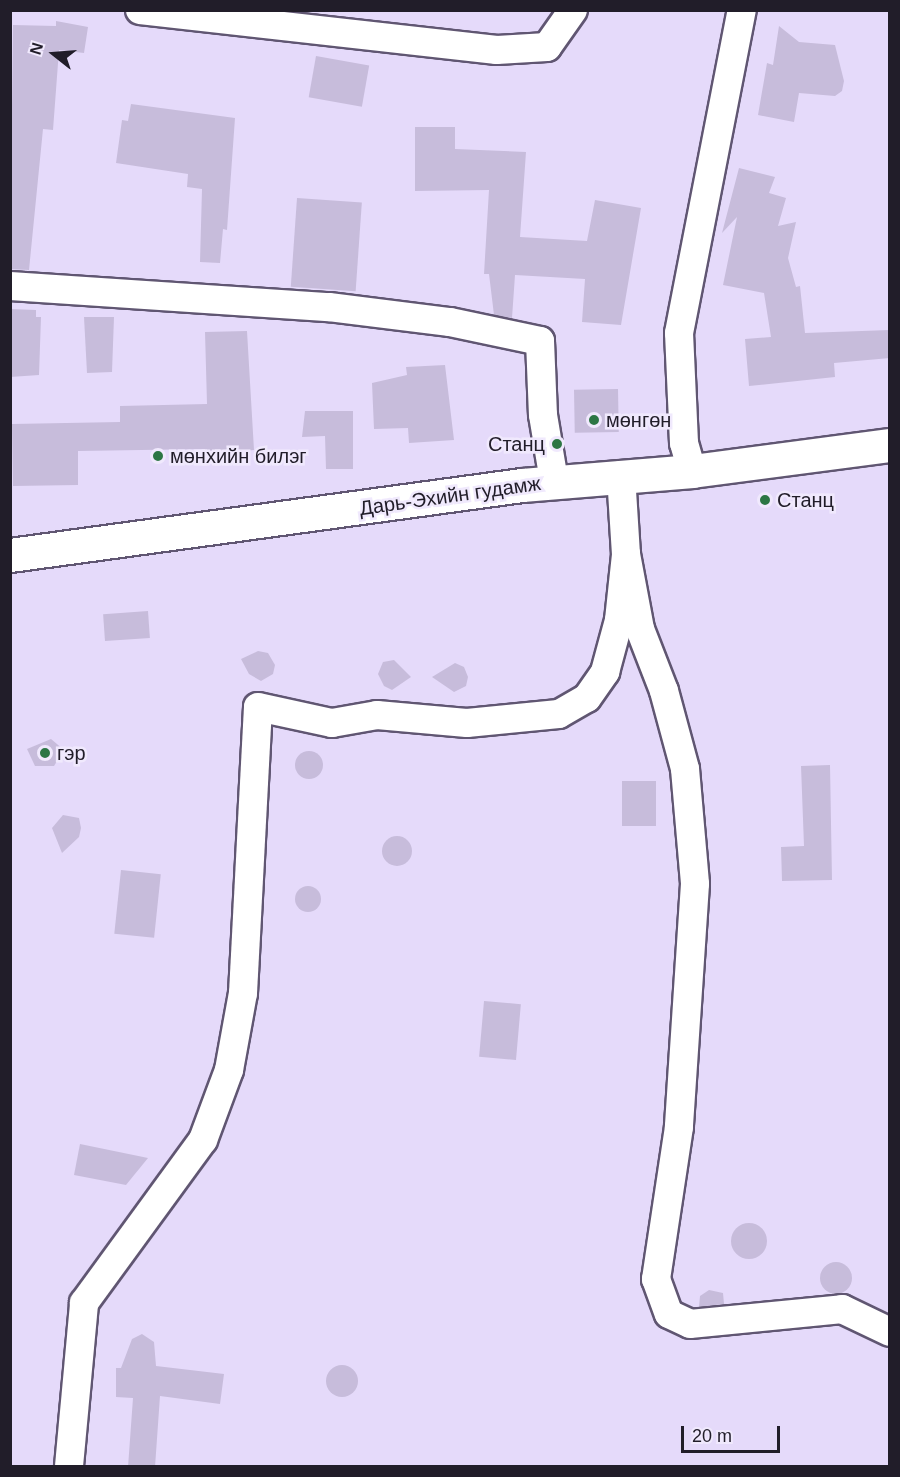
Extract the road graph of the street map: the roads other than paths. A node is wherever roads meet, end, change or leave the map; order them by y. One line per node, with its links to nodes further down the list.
1 (140, 10): 2 (street)
2 (573, 10)
3 (742, 10): 6 (street)
4 (10, 286): 8 (street)
5 (890, 445): 6 (main road, Дарь-Эхийн гудамж)
6 (692, 471): 7 (main road, Дарь-Эхийн гудамж)
7 (621, 475): 8 (main road, Дарь-Эхийн гудамж); 9 (street)
8 (554, 481): 10 (main road, Дарь-Эхийн гудамж)
9 (626, 554): 11 (street); 12 (street)
10 (10, 555)
11 (890, 1332)
12 (69, 1467)

